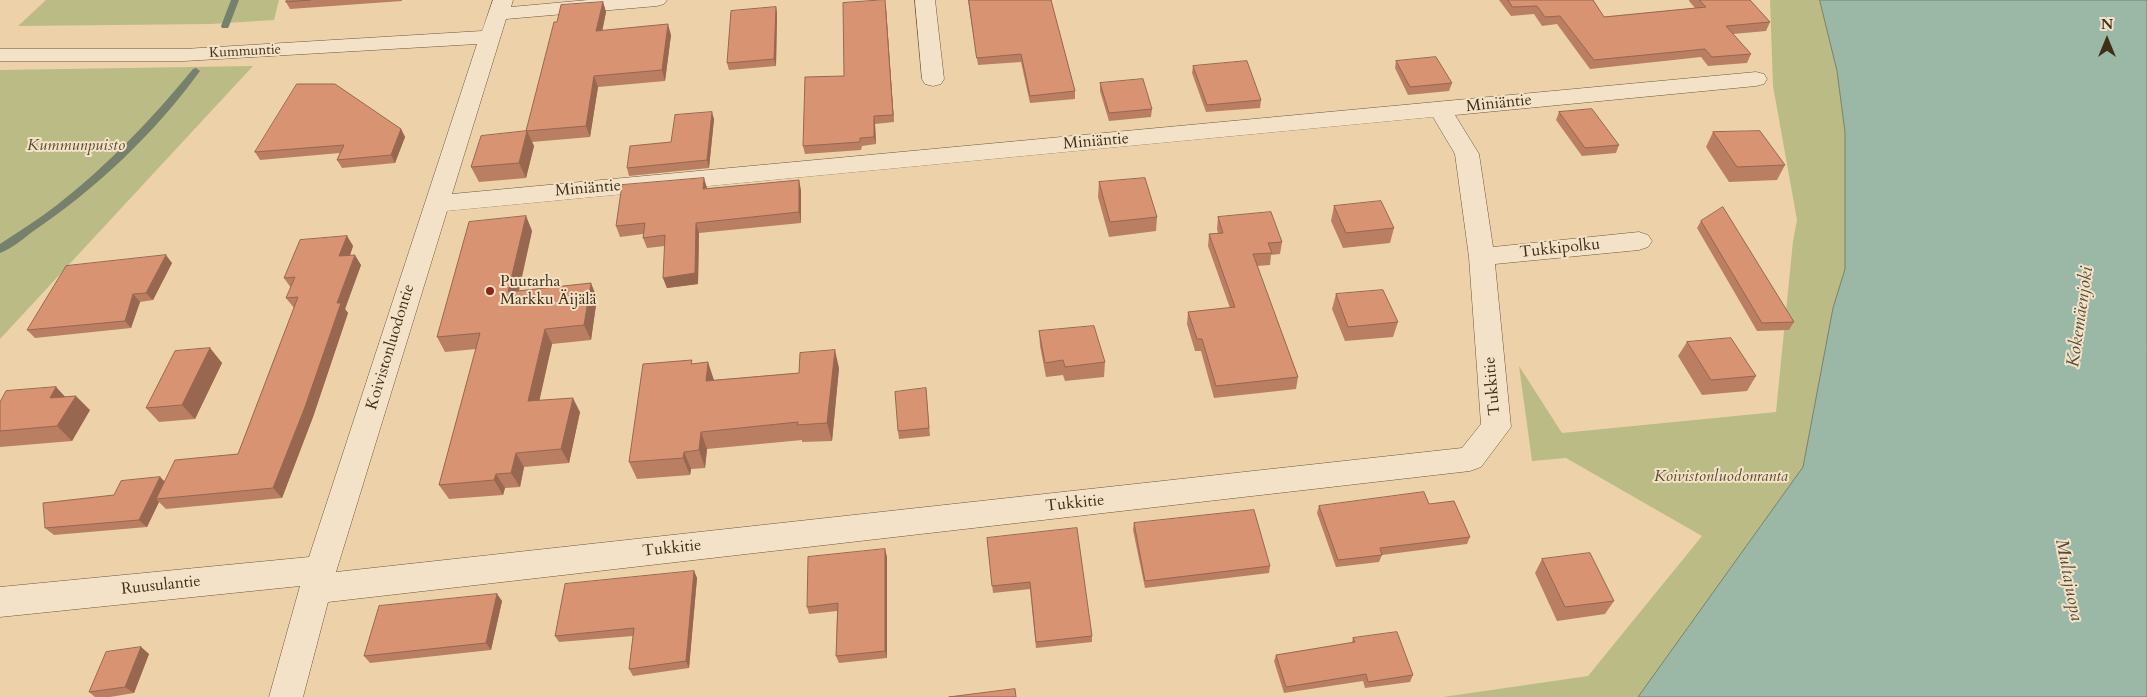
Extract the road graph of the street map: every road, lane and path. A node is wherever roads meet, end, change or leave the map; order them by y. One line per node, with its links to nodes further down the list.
1 (657, 0): 3 (street, Kummuntie)
2 (926, 0): 5 (street)
3 (497, 17): 4 (street, Kummuntie); 8 (street, Koivistonluodontie)
4 (0, 54)
5 (933, 79)
6 (1756, 79): 7 (street, Miniäntie)
7 (1440, 110): 8 (street, Miniäntie); 10 (street, Tukkitie)
8 (436, 204): 11 (street, Koivistonluodontie)
9 (1639, 241): 10 (street, Tukkipolku)
10 (1482, 257): 11 (street, Tukkitie)
11 (318, 580): 12 (street, Ruusulantie); 13 (street, Koivistonluodontie)
12 (0, 602)
13 (286, 697)

